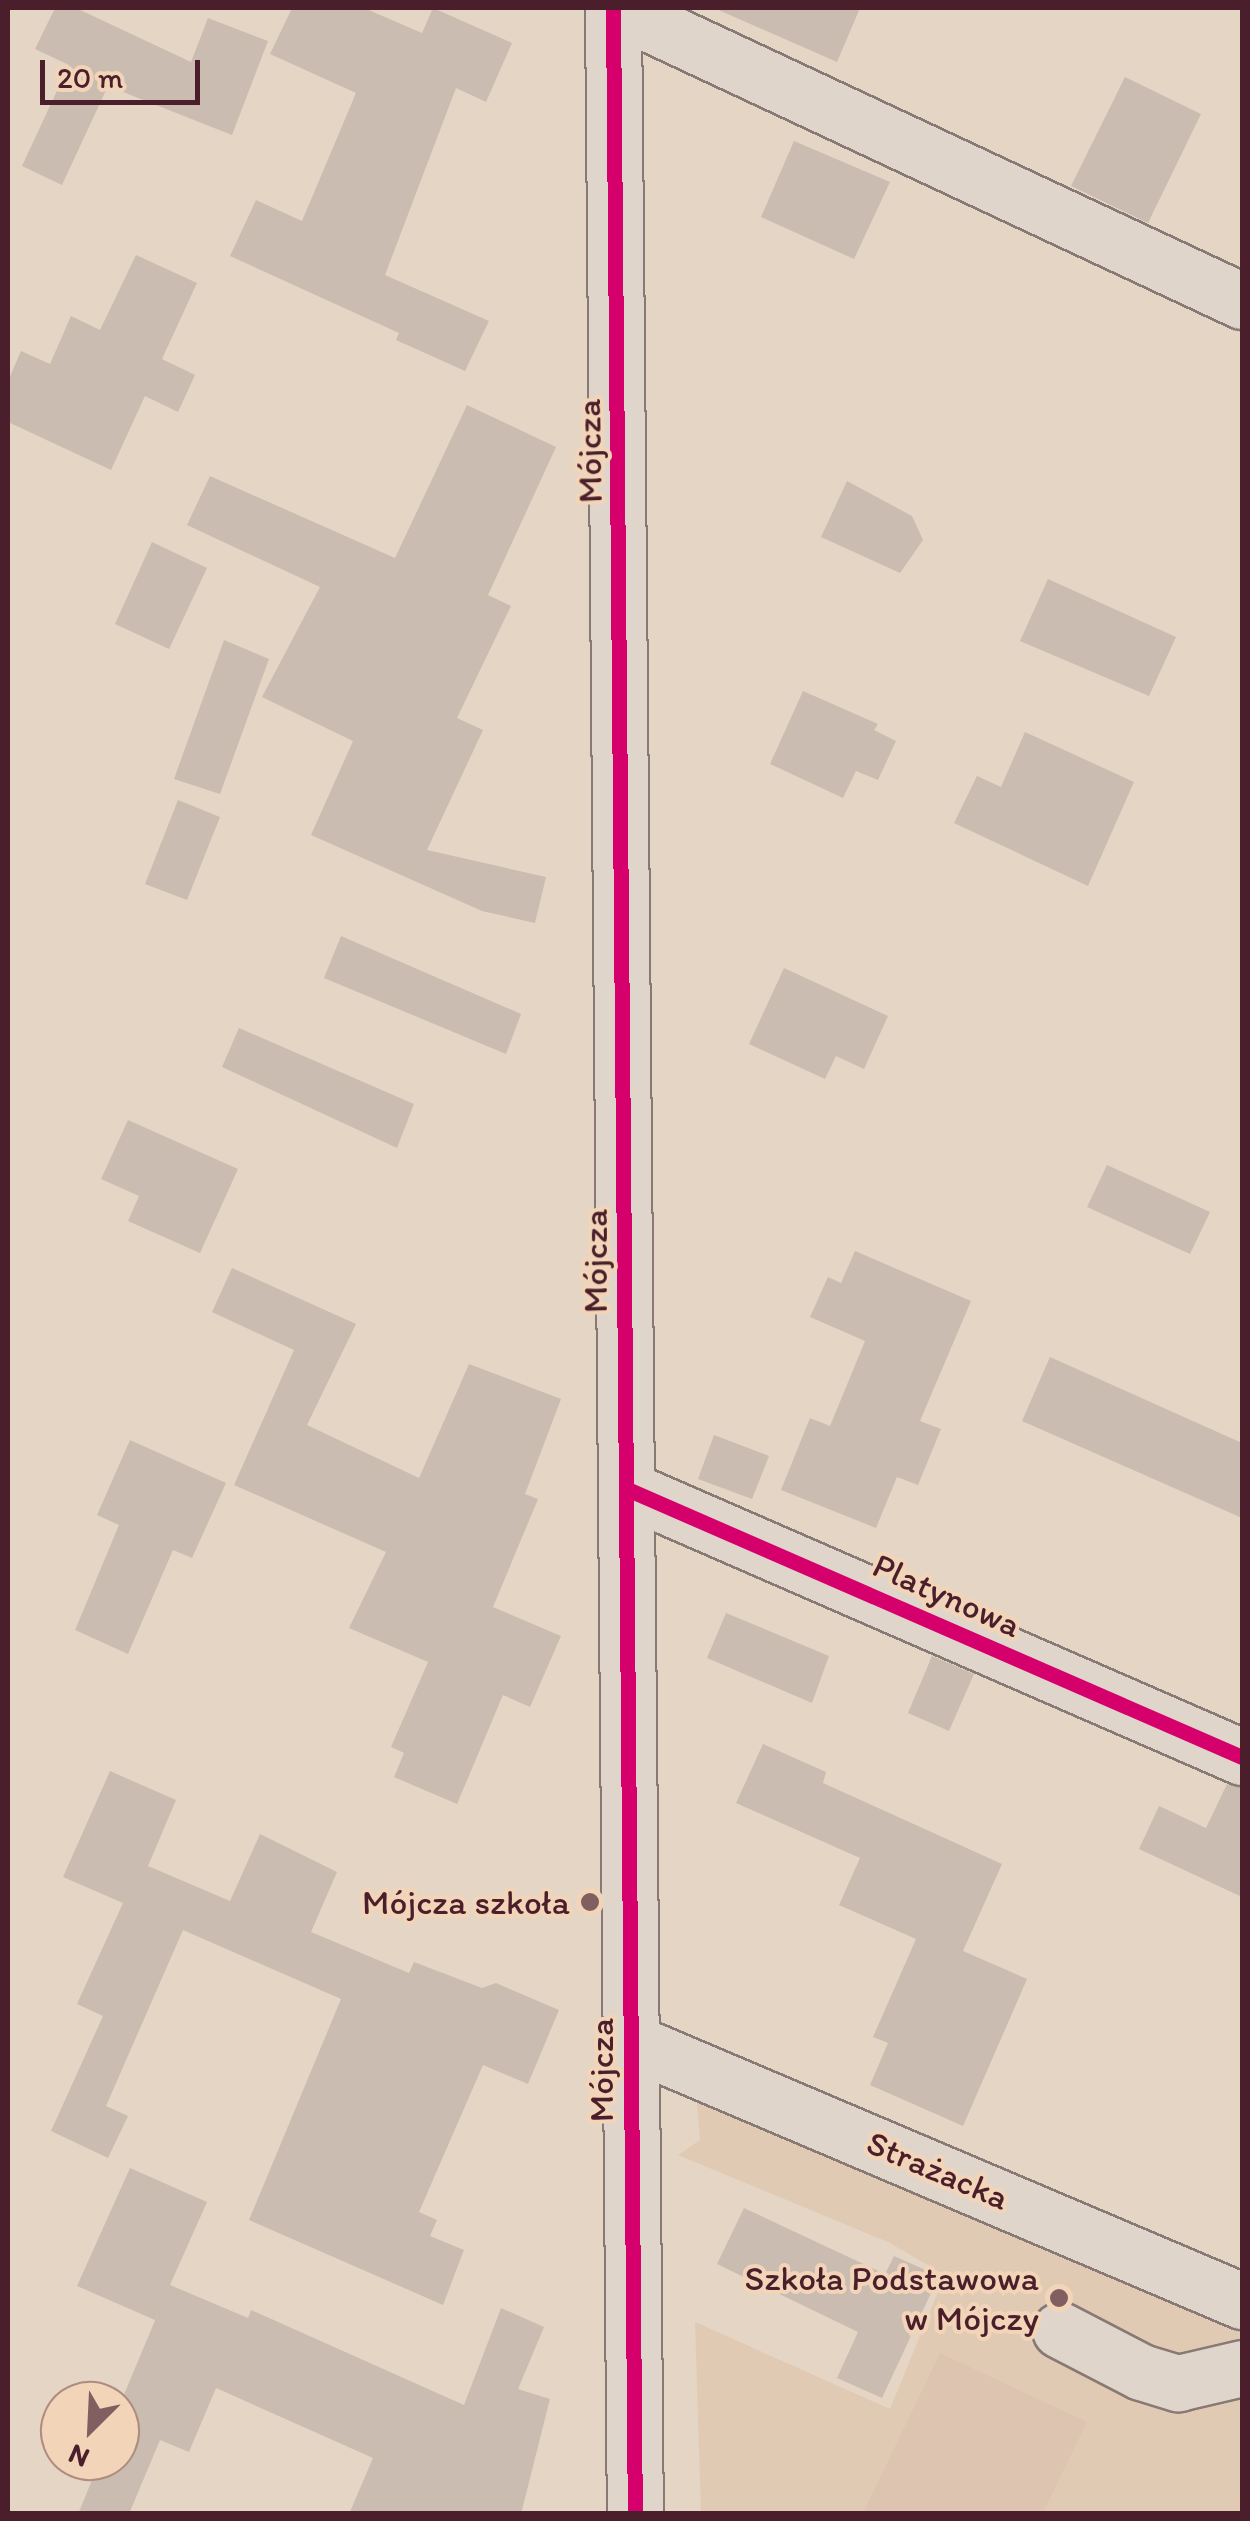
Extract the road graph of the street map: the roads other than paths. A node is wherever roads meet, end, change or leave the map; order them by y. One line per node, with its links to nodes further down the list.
1 (614, 8): 2 (street); 3 (street, Mójcza)
2 (1242, 301)
3 (627, 1489): 4 (street, Platynowa); 5 (street, Mójcza)
4 (1242, 1757)
5 (632, 2042): 6 (street, Strażacka); 9 (street, Mójcza)
6 (1242, 2301)
7 (1060, 2330): 8 (street)
8 (1242, 2368)
9 (634, 2514)

